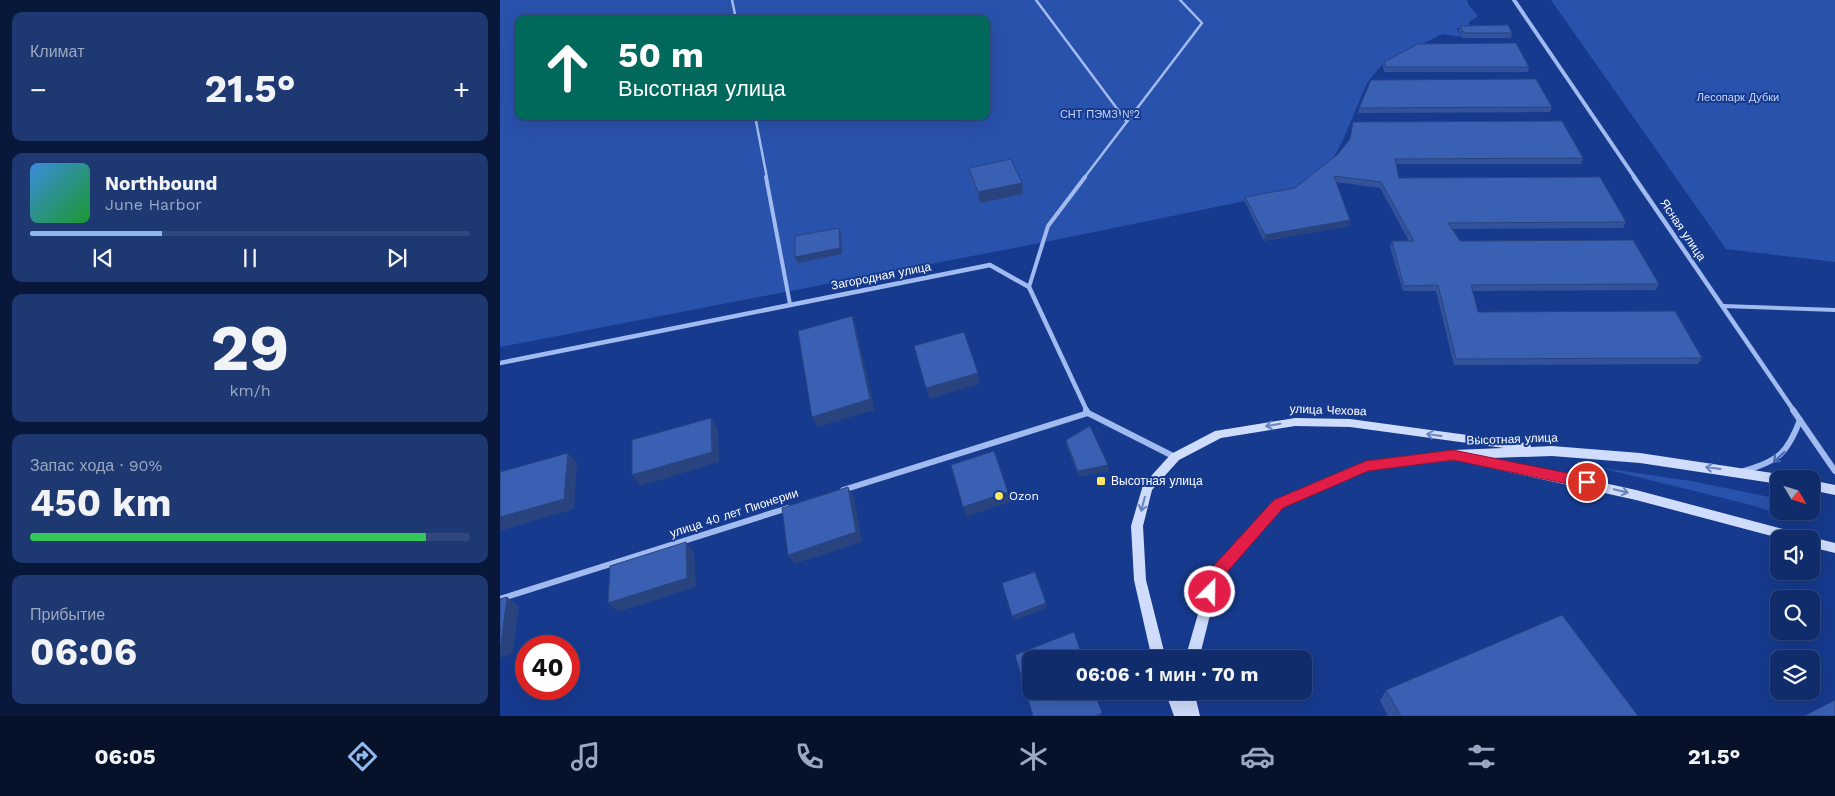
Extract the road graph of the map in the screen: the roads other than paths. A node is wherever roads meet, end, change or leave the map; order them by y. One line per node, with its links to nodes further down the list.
1 (732, 0): 5 (lane)
2 (1036, 0): 7 (lane)
3 (1180, 0): 7 (lane)
4 (1514, 0): 10 (street, Ясная улица)
5 (735, 15)
6 (756, 120): 9 (lane)
7 (1126, 122): 8 (lane)
8 (1029, 288): 9 (street, Загородная улица); 13 (street)
9 (790, 304): 12 (street, Загородная улица)
10 (1723, 306): 11 (lane); 14 (street, Ясная улица)
11 (1835, 310)
12 (500, 363)
13 (1088, 413): 17 (street); 23 (street)
14 (1800, 420): 18 (street, Ясная улица); 19 (street, one-way to 19)
15 (1552, 451): 16 (street, Высотная улица); 17 (street, улица Чехова, one-way to 17); 19 (street, Высотная улица, one-way to 15)
16 (1453, 455): 25 (street, Высотная улица, one-way to 25); 30 (street)
17 (1175, 456): 29 (street, улица Чехова, one-way to 29)
18 (1835, 470)
19 (1740, 472): 20 (street, Высотная улица)
20 (1770, 477)
21 (1820, 487): 22 (street)
22 (1835, 490)
23 (832, 494)
24 (794, 506): 28 (street, улица 40 лет Пионерии)
25 (1771, 530)
26 (1820, 544): 27 (street)
27 (1835, 548)
28 (500, 599)
29 (1157, 650)
30 (1194, 650)
31 (1175, 700): 33 (street)
32 (1189, 700): 34 (street)
33 (1181, 716)
34 (1193, 716)

